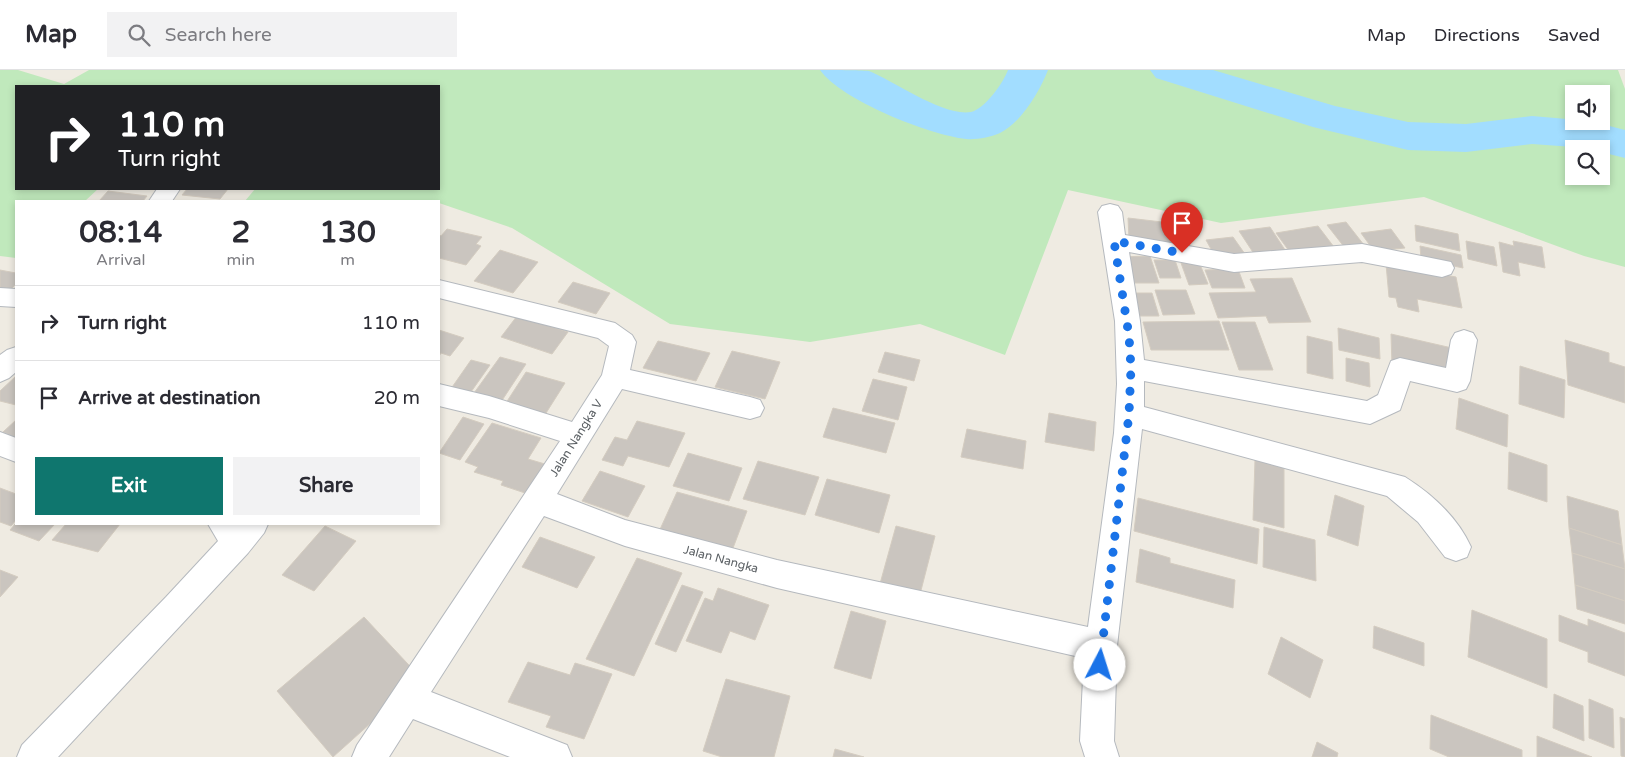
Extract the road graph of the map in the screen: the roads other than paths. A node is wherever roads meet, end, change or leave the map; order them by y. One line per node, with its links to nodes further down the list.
1 (1110, 212): 2 (street)
2 (1114, 241): 3 (street); 9 (street)
3 (1442, 268)
4 (440, 289): 11 (street, Jalan Nangka V)
5 (0, 297): 6 (street)
6 (15, 298)
7 (1464, 340): 9 (street)
8 (15, 358): 10 (street)
9 (1131, 368): 14 (street)
10 (0, 371)
11 (614, 377): 13 (street); 15 (street, Jalan Nangka V)
12 (440, 395): 15 (street)
13 (750, 408)
14 (1129, 414): 20 (street); 21 (street)
15 (578, 435): 18 (street, Jalan Nangka V)
16 (0, 444): 17 (street)
17 (15, 450)
18 (538, 500): 21 (street, Jalan Nangka); 22 (street)
19 (238, 530): 23 (street)
20 (1456, 547)
21 (1101, 646): 26 (street)
22 (407, 700): 24 (street); 25 (street)
23 (34, 757)
24 (369, 757)
25 (555, 757)
26 (1102, 757)

